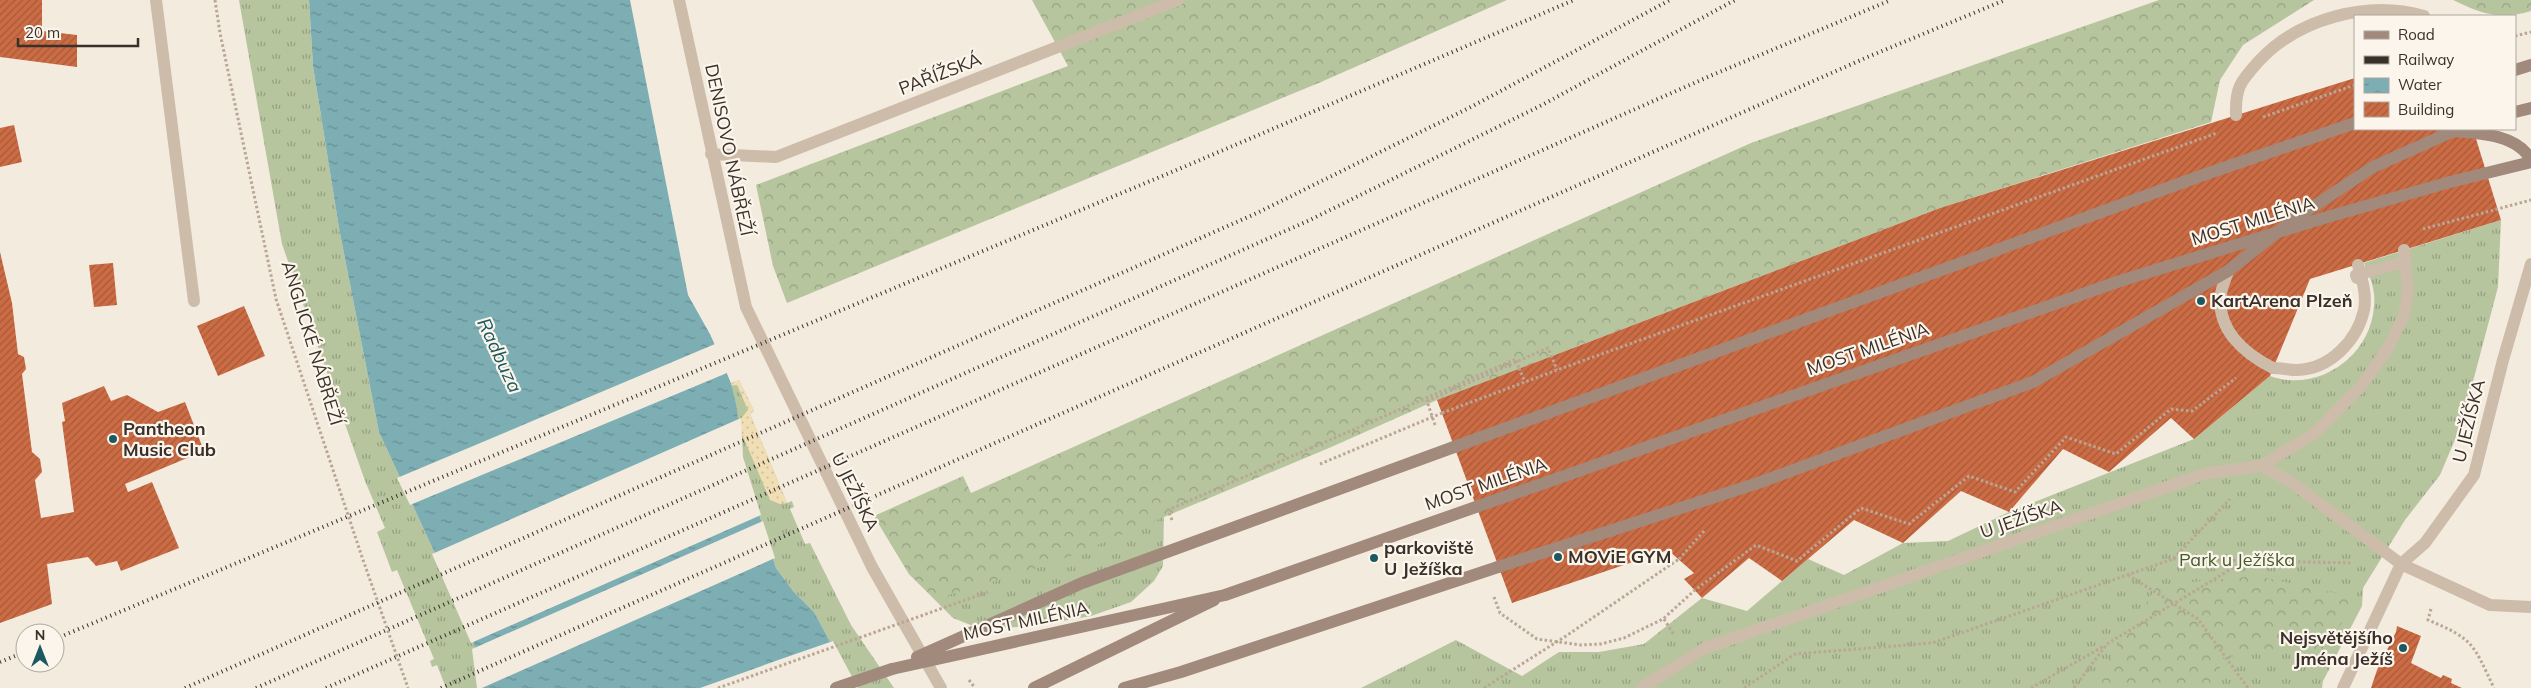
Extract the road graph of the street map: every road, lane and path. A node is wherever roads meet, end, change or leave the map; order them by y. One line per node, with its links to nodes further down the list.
1 (156, 0): 25 (street)
2 (215, 0): 52 (path, ANGLICKÉ NÁBŘEŽÍ)
3 (680, 0): 18 (street, DENISOVO NÁBŘEŽÍ)
4 (1178, 0): 18 (street, PAŘÍŽSKÁ)
5 (2421, 15): 13 (street)
6 (2531, 32): 7 (path)
7 (2516, 36)
8 (2531, 65): 9 (main road)
9 (2516, 70)
10 (2354, 85): 14 (path)
11 (2531, 108): 12 (main road)
12 (2516, 112)
13 (2236, 114)
14 (2257, 119)
15 (2354, 123): 50 (main road, bridge)
16 (2454, 130): 19 (main road); 24 (main road)
17 (2222, 131): 28 (path)
18 (711, 154): 26 (street, DENISOVO NÁBŘEŽÍ)
19 (2531, 161): 41 (main road, MOST MILÉNIA, bridge)
20 (2531, 200): 21 (path)
21 (2422, 229)
22 (2358, 264): 27 (street, bridge)
23 (2531, 264): 39 (street, U JEŽÍŠKA)
24 (2228, 271): 27 (street); 58 (main road, bridge)
25 (194, 301)
26 (746, 307): 55 (street, U JEŽÍŠKA)
27 (2275, 365): 34 (street)
28 (1557, 370): 30 (path); 31 (path)
29 (2237, 377): 42 (path)
30 (1525, 382): 32 (path); 33 (path, bridge)
31 (1427, 401)
32 (1442, 413)
33 (1310, 448)
34 (2261, 466): 37 (path); 39 (street); 60 (street, U JEŽÍŠKA)
35 (2349, 557): 38 (path)
36 (1679, 559): 59 (path, bridge)
37 (2173, 559): 38 (path); 40 (path)
38 (2246, 560): 44 (path)
39 (2401, 564): 46 (street); 65 (street, U JEŽÍŠKA)
40 (2127, 575): 44 (path); 61 (path)
41 (1225, 595): 50 (main road, MOST MILÉNIA, bridge); 57 (main road, MOST MILÉNIA, bridge)
42 (1494, 595)
43 (973, 598): 53 (path, bridge)
44 (2173, 602): 49 (path); 64 (path)
45 (2432, 607): 66 (path)
46 (2531, 607)
47 (924, 611): 48 (path)
48 (929, 619)
49 (2107, 644): 62 (path); 63 (path)
50 (892, 668): 54 (main road, MOST MILÉNIA)
51 (965, 674): 56 (path)
52 (408, 688)
53 (718, 688)
54 (836, 688)
55 (941, 688)
56 (974, 688)
57 (1034, 688)
58 (1124, 688)
59 (1484, 688)
60 (1641, 688)
61 (1744, 688)
62 (2031, 688)
63 (2074, 688)
64 (2248, 688)
65 (2343, 688)
66 (2494, 688)

